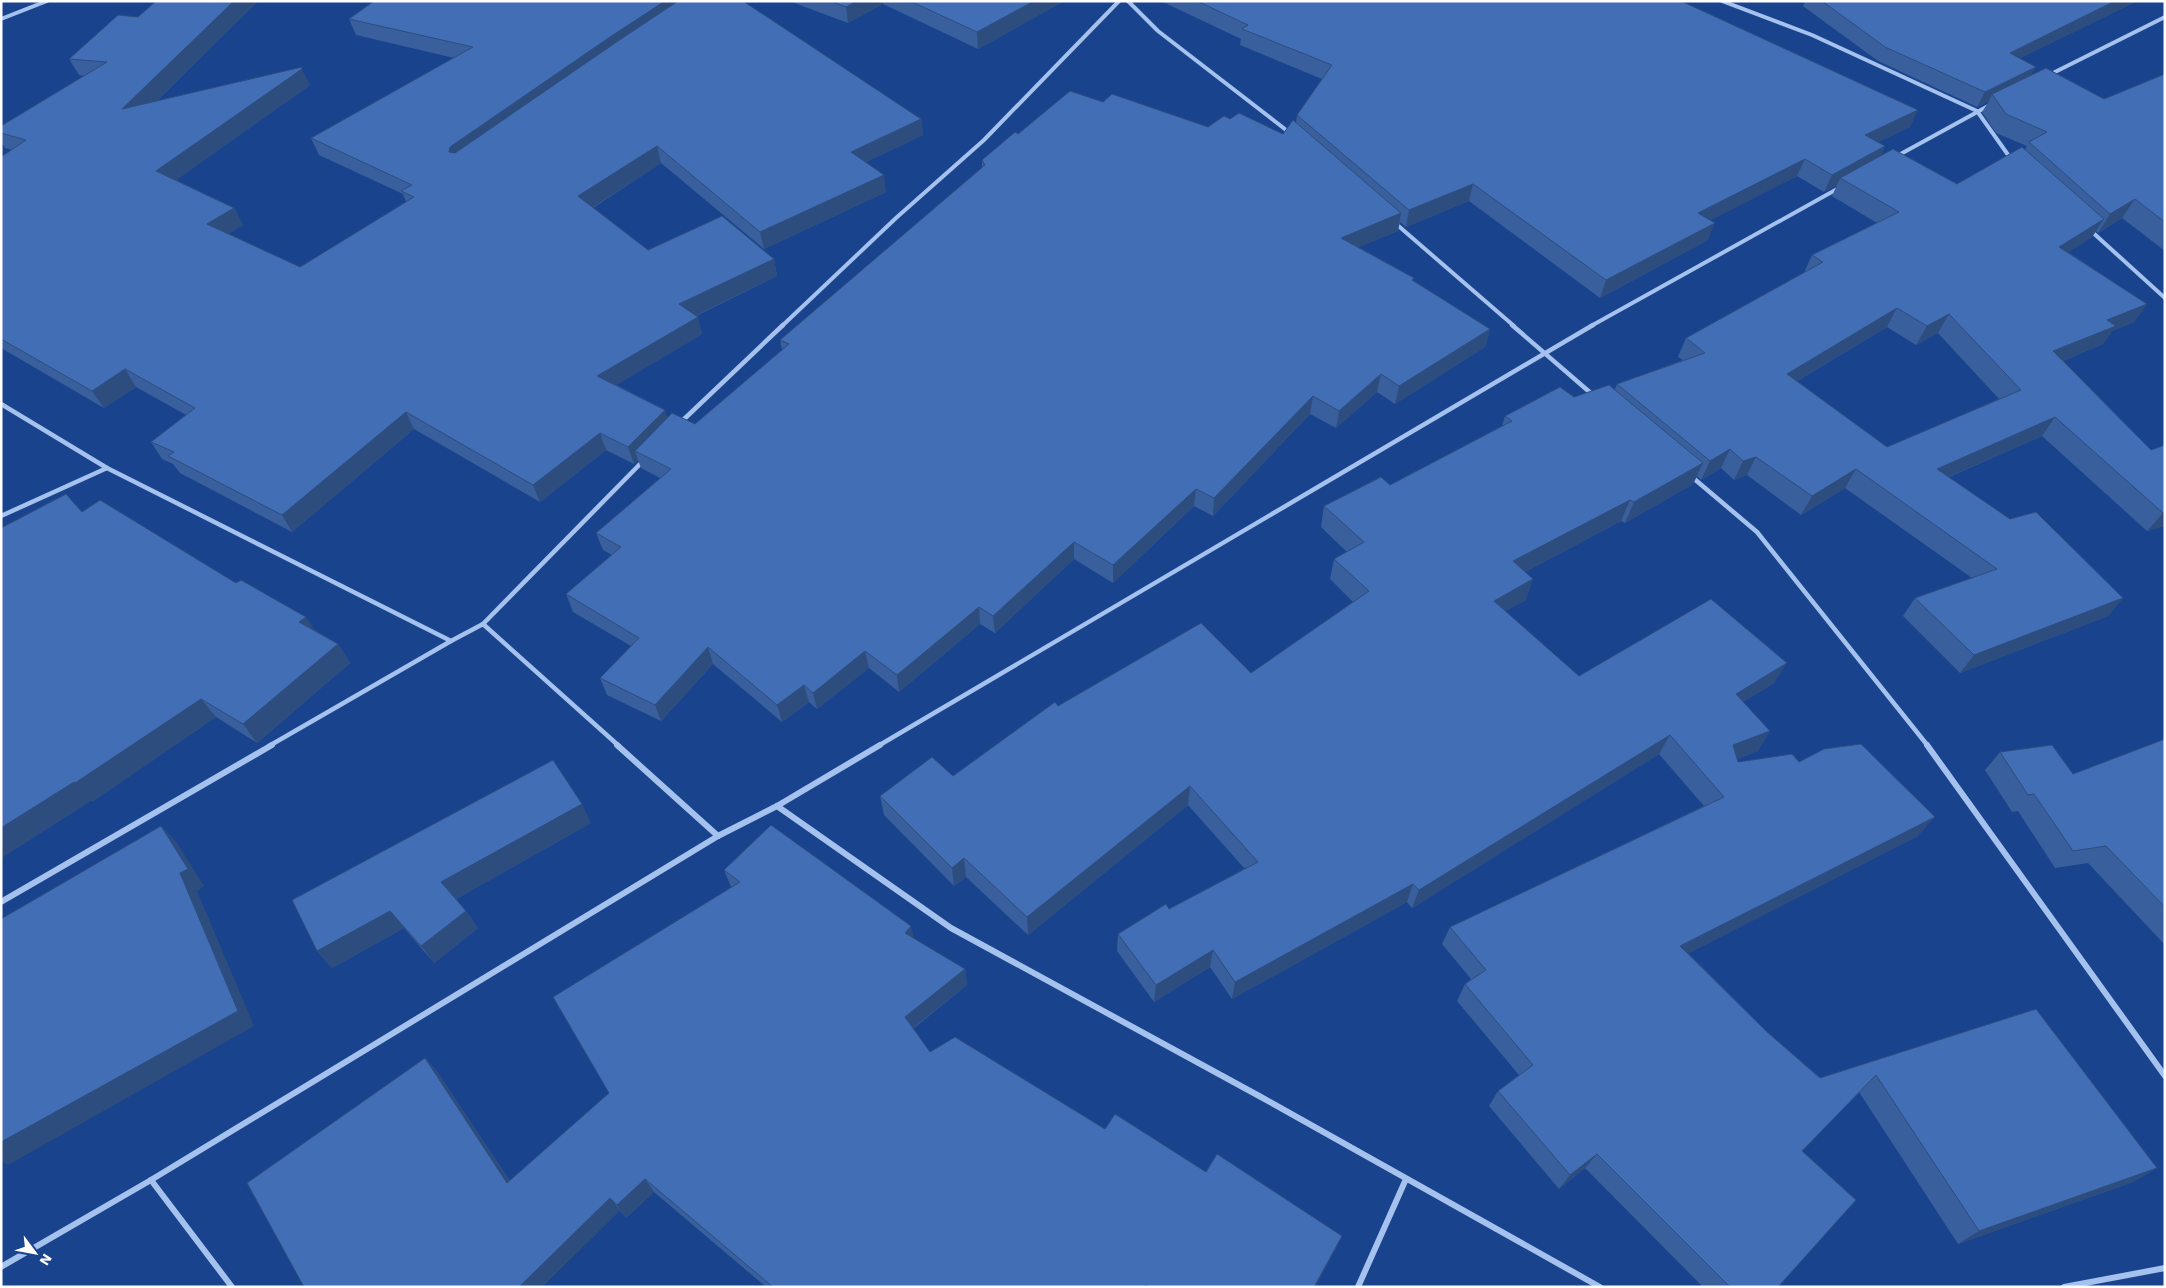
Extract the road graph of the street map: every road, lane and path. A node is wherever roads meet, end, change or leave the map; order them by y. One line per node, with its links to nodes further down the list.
1 (48, 1): 6 (street)
2 (1119, 1): 20 (street)
3 (1128, 1): 10 (street)
4 (1722, 1): 9 (street)
5 (2165, 17): 7 (street)
6 (1, 19)
7 (2040, 80)
8 (1995, 102): 9 (street)
9 (1977, 111): 11 (street); 12 (street)
10 (1298, 139)
11 (1890, 160)
12 (2015, 163)
13 (1847, 184): 17 (street)
14 (1387, 216): 17 (street)
15 (2086, 228): 16 (street)
16 (2165, 298)
17 (1543, 353): 18 (street); 27 (street)
18 (1597, 398)
19 (1, 404): 22 (street)
20 (676, 427)
21 (648, 455): 25 (street)
22 (107, 468): 24 (street); 26 (street)
23 (1688, 474): 30 (street)
24 (1, 516)
25 (483, 624): 26 (street); 28 (street)
26 (451, 641): 29 (street)
27 (777, 806): 28 (street); 31 (street)
28 (718, 836): 32 (street)
29 (1, 902)
30 (2165, 1076)
31 (1406, 1179): 36 (street); 37 (street)
32 (151, 1180): 33 (street); 35 (street)
33 (1, 1268)
34 (2165, 1268): 38 (street)
35 (232, 1287)
36 (1358, 1287)
37 (1600, 1287)
38 (2064, 1287)

